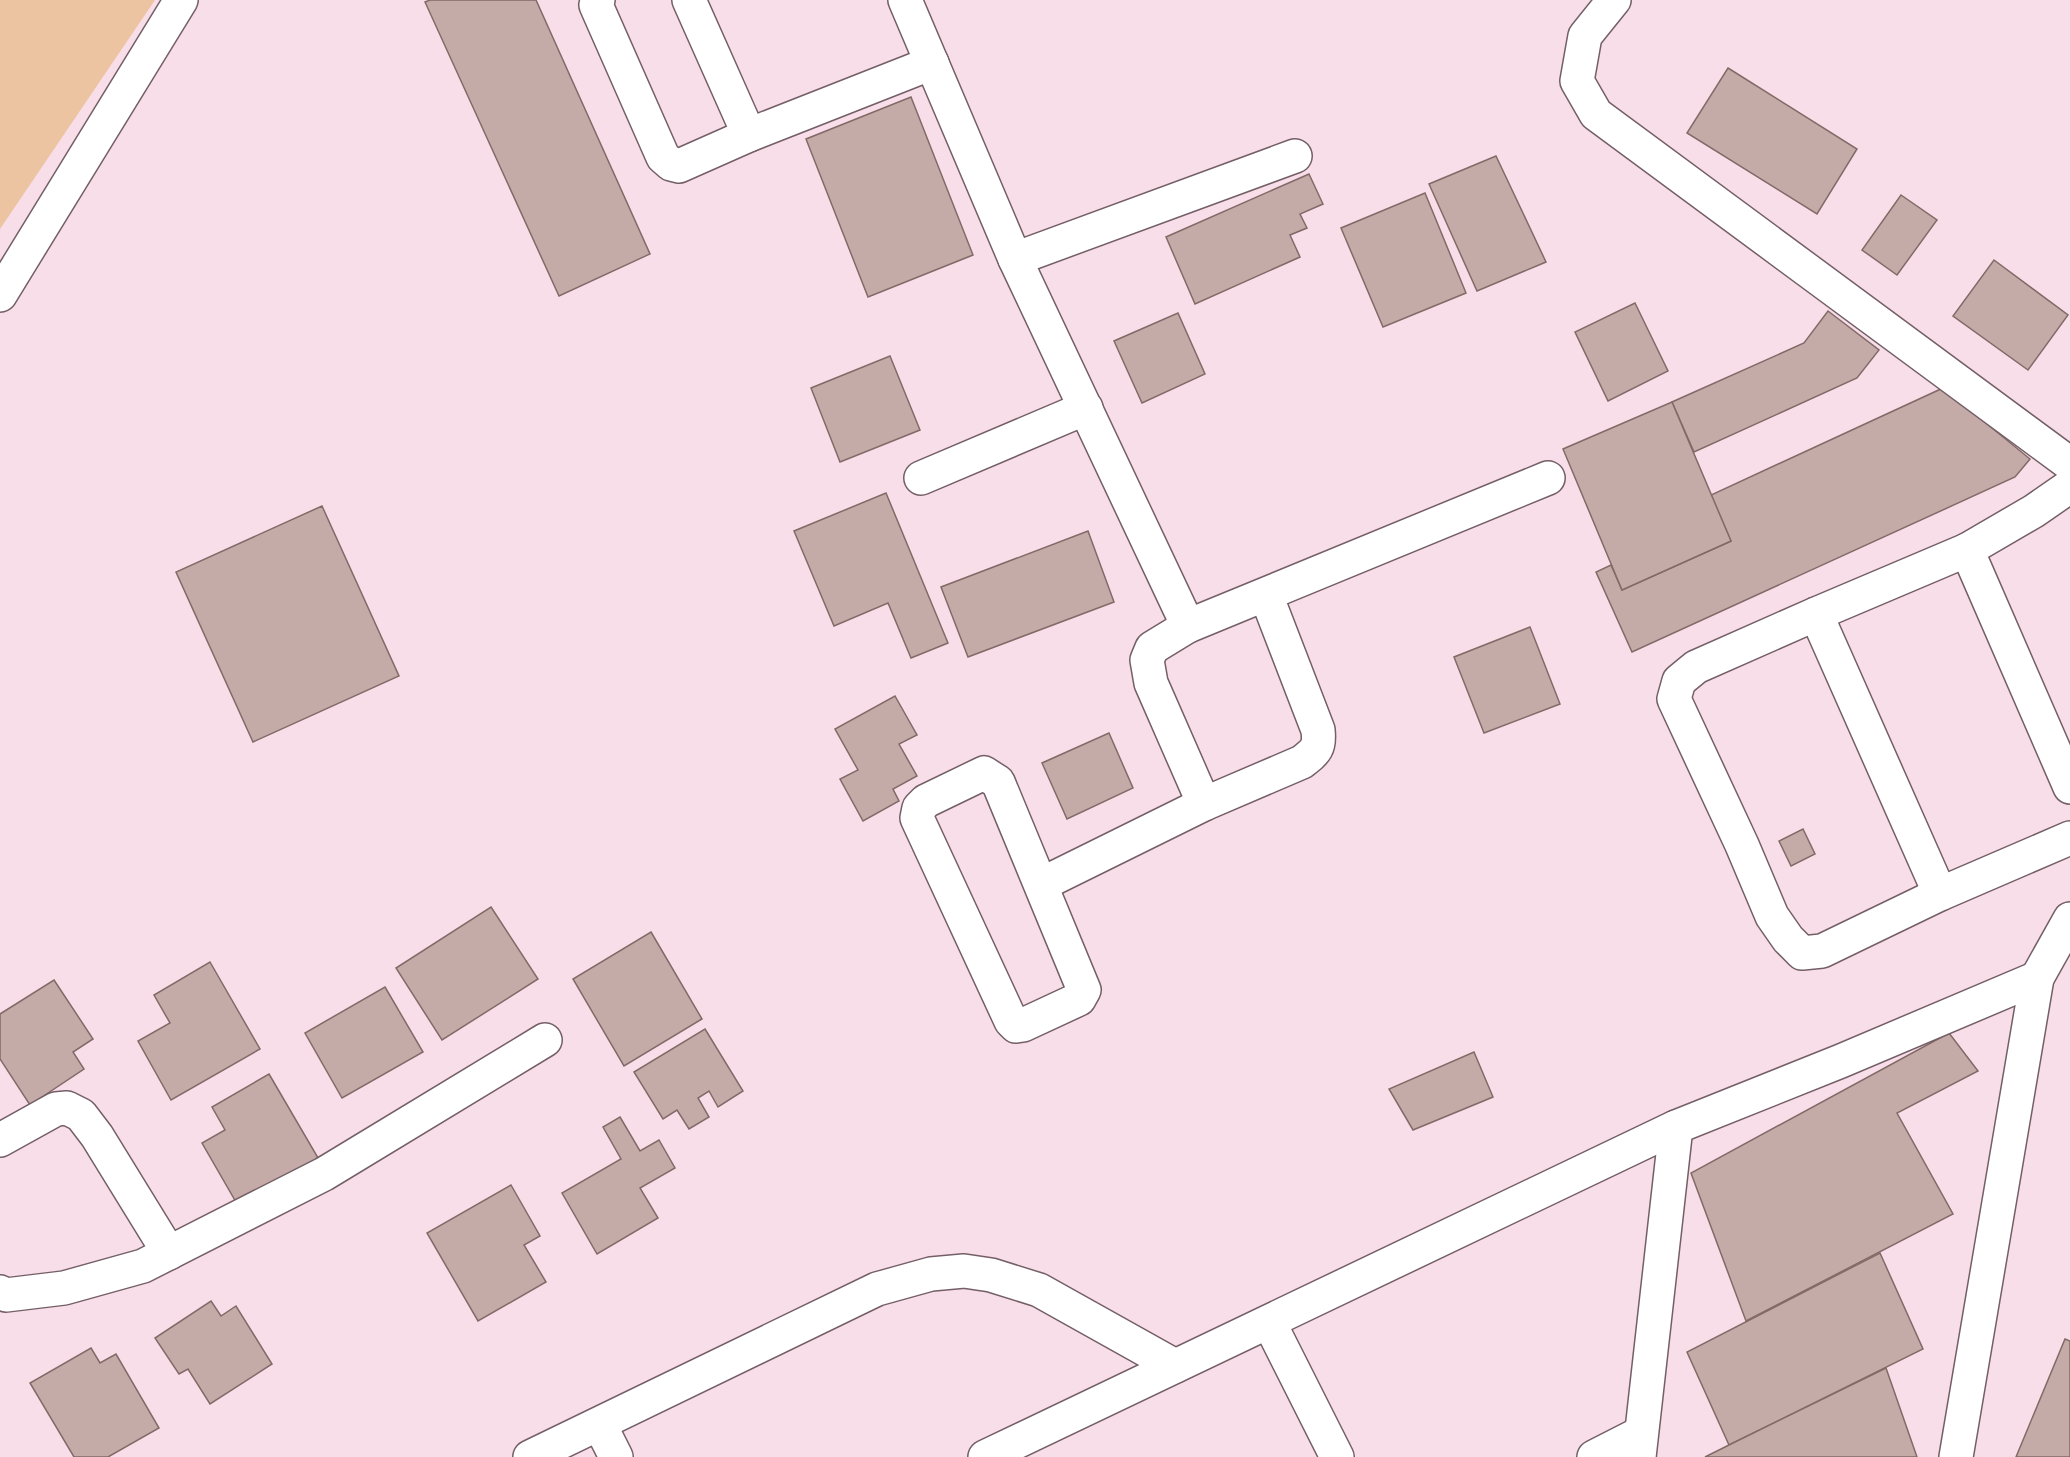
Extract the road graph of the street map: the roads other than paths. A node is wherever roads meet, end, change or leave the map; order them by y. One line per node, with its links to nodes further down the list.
1 (180, 0): 10 (street)
2 (598, 0): 7 (street)
3 (689, 0): 7 (street)
4 (905, 0): 6 (street)
5 (1614, 0): 12 (street)
6 (932, 63): 7 (street); 9 (street)
7 (749, 135)
8 (1294, 156): 9 (street)
9 (1015, 259): 11 (street)
10 (0, 295)
11 (1086, 408): 13 (street); 19 (street)
12 (2070, 464)
13 (921, 478)
14 (1548, 478): 17 (street)
15 (2070, 486): 16 (street)
16 (1968, 550): 18 (street); 20 (street)
17 (1266, 596): 19 (street); 21 (street)
18 (1816, 614): 24 (street); 24 (street)
19 (1188, 626): 21 (street)
20 (2070, 787)
21 (1204, 804): 23 (street)
22 (2070, 838): 24 (street)
23 (1042, 884): 23 (street)
24 (1940, 894)
25 (2070, 920): 26 (street)
26 (2037, 978): 28 (street); 41 (street)
27 (545, 1040): 30 (street)
28 (1676, 1127): 32 (street); 35 (street)
29 (0, 1140): 30 (street)
30 (169, 1253): 31 (street)
31 (0, 1292)
32 (1269, 1322): 33 (street); 39 (street)
33 (1175, 1366): 34 (street); 38 (street)
34 (600, 1425): 36 (street); 37 (street)
35 (1640, 1445): 40 (street)
36 (530, 1457)
37 (615, 1457)
38 (985, 1457)
39 (1337, 1457)
40 (1594, 1457)
41 (1956, 1457)

